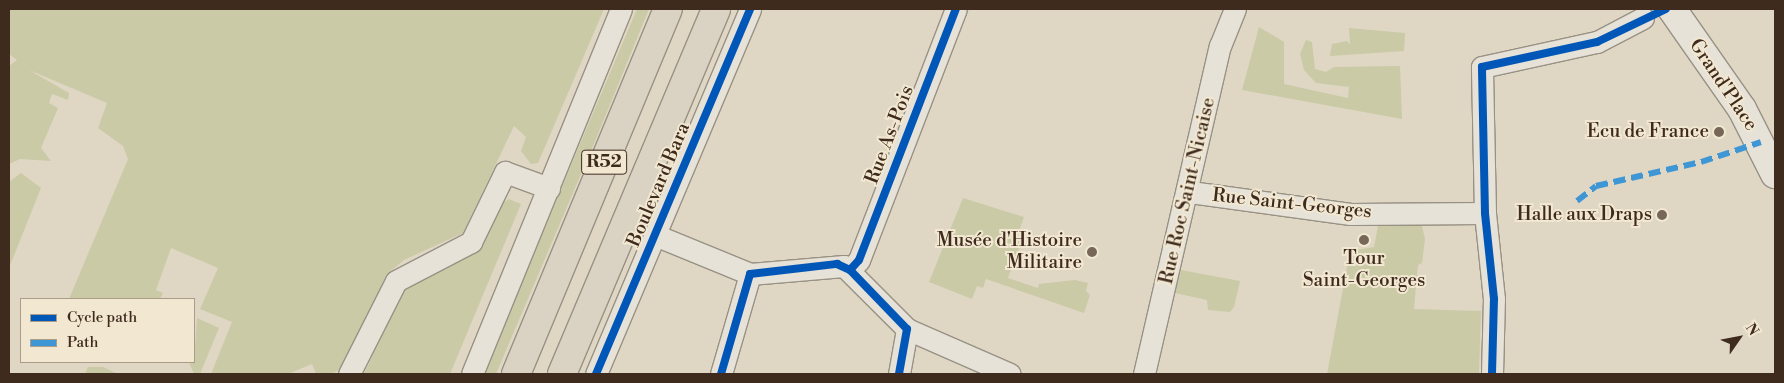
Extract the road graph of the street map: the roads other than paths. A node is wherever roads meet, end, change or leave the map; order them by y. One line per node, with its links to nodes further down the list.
1 (620, 9): 9 (street)
2 (668, 9): 16 (main road, R52)
3 (716, 9): 19 (main road, Boulevard Bara / R52)
4 (750, 9): 12 (street, Boulevard Bara)
5 (956, 9): 13 (street, Rue As-Pois)
6 (1235, 9): 10 (street, Rue Roc Saint-Nicaise)
7 (1659, 12): 8 (street, Grand'Place); 11 (street)
8 (1774, 166)
9 (549, 188): 17 (street); 18 (street)
10 (1190, 192): 11 (street, Rue Saint-Georges); 24 (street, Rue Roc Saint-Nicaise)
11 (1485, 213): 25 (street)
12 (656, 235): 14 (street); 20 (street, Boulevard Bara)
13 (850, 270): 14 (street); 15 (street)
14 (750, 274): 21 (street)
15 (907, 329): 22 (street); 23 (street)
16 (521, 368)
17 (349, 374)
18 (472, 374)
19 (562, 374)
20 (596, 374)
21 (721, 374)
22 (899, 374)
23 (1010, 374)
24 (1144, 374)
25 (1492, 374)

